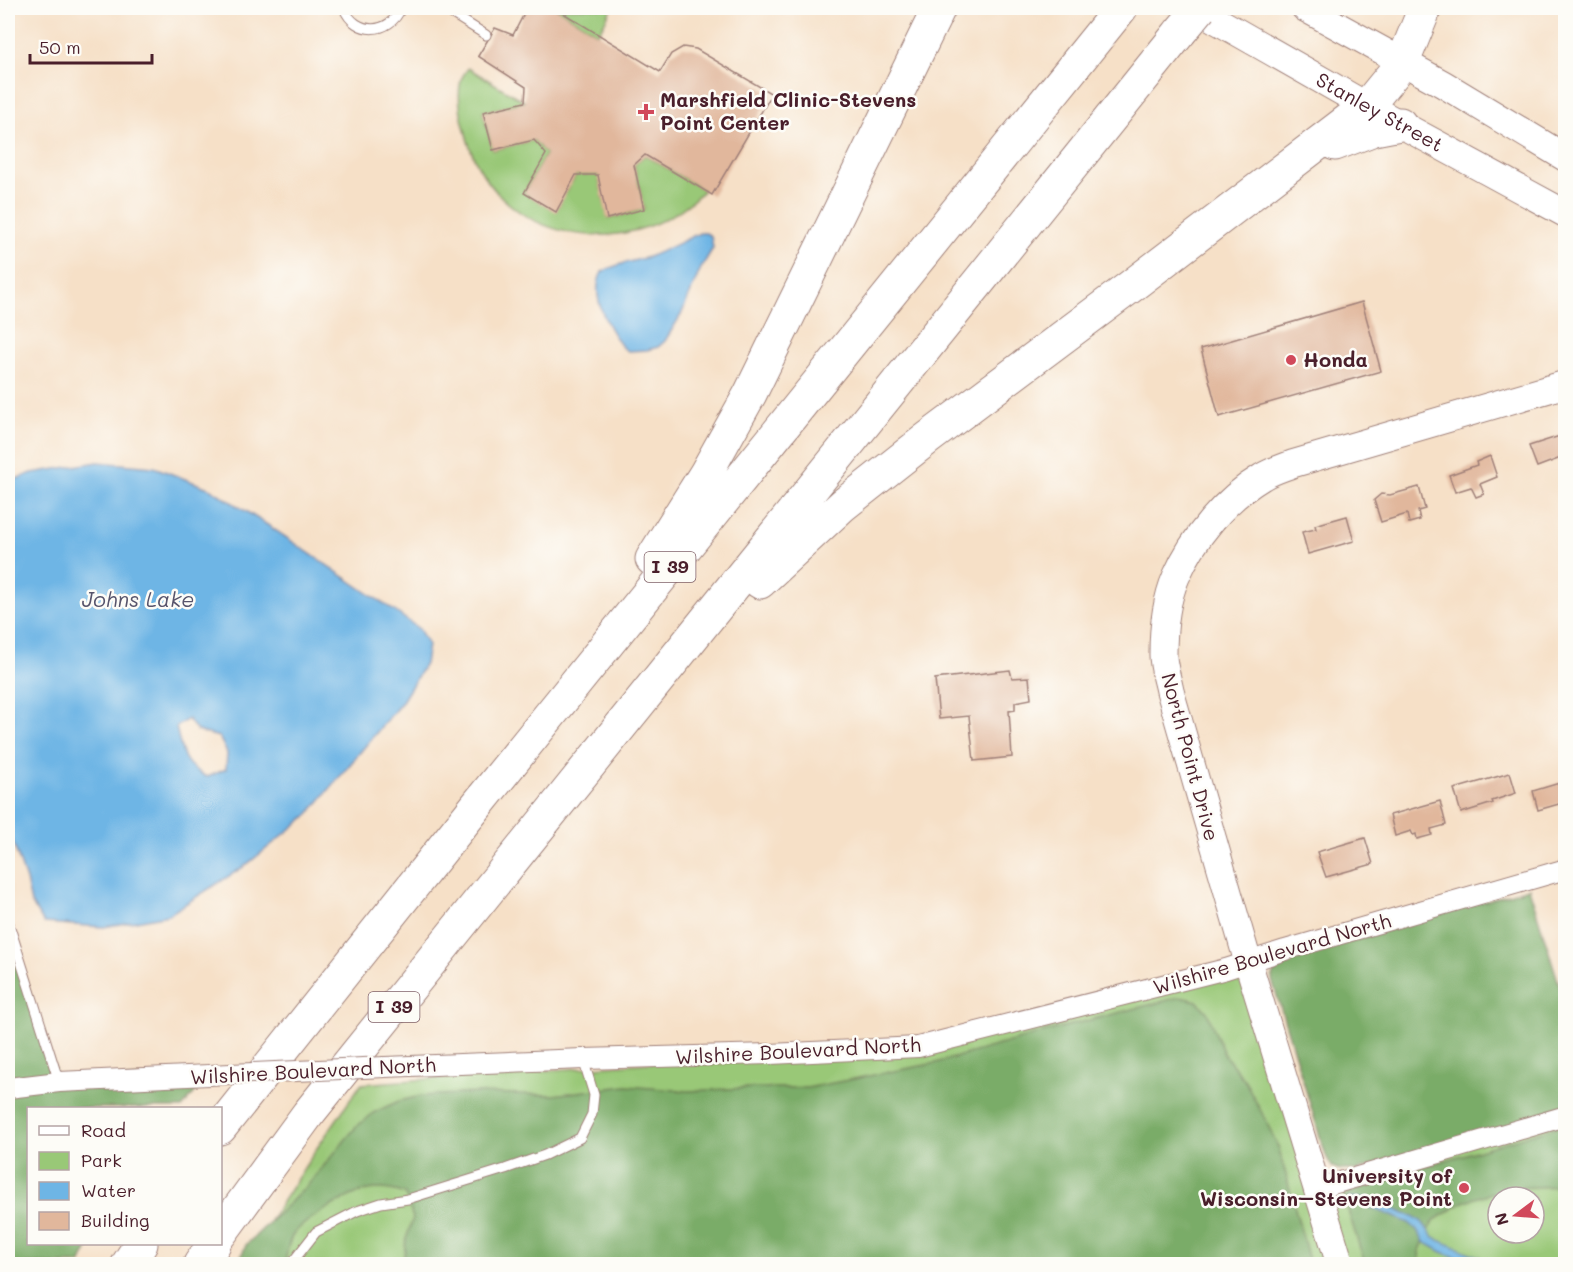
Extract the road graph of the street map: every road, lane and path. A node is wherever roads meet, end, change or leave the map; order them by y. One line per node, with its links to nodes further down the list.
1 (344, 8): 2 (lane)
2 (401, 8)
3 (443, 8): 10 (lane)
4 (939, 8): 19 (highway)
5 (1121, 8): 19 (highway, I 39)
6 (1200, 8): 9 (highway, I 39, bridge)
7 (1305, 8): 11 (street)
8 (1425, 8): 11 (highway)
9 (1188, 20): 12 (street, Stanley Street); 18 (highway, I 39)
10 (486, 35)
11 (1403, 62): 12 (highway); 14 (street)
12 (1367, 105): 13 (street, Stanley Street); 15 (highway)
13 (1400, 124): 15 (highway); 16 (street, Stanley Street)
14 (1566, 158)
15 (1294, 160): 18 (highway)
16 (1566, 214)
17 (1566, 384): 22 (street, North Point Drive)
18 (704, 623): 29 (highway, I 39)
19 (478, 804): 27 (highway, I 39)
20 (1566, 869): 22 (street, Wilshire Boulevard North)
21 (8, 921): 24 (lane)
22 (1248, 962): 23 (street, Wilshire Boulevard North); 28 (street, North Point Drive)
23 (584, 1059): 24 (street, Wilshire Boulevard North, bridge); 34 (lane)
24 (59, 1082): 25 (street, Wilshire Boulevard North)
25 (8, 1088)
26 (1566, 1116): 28 (street)
27 (222, 1125)
28 (1317, 1189): 35 (street, North Point Drive)
29 (222, 1231)
30 (140, 1245): 32 (highway)
31 (213, 1245): 33 (highway)
32 (128, 1264)
33 (200, 1264)
34 (291, 1264)
35 (1340, 1264)

